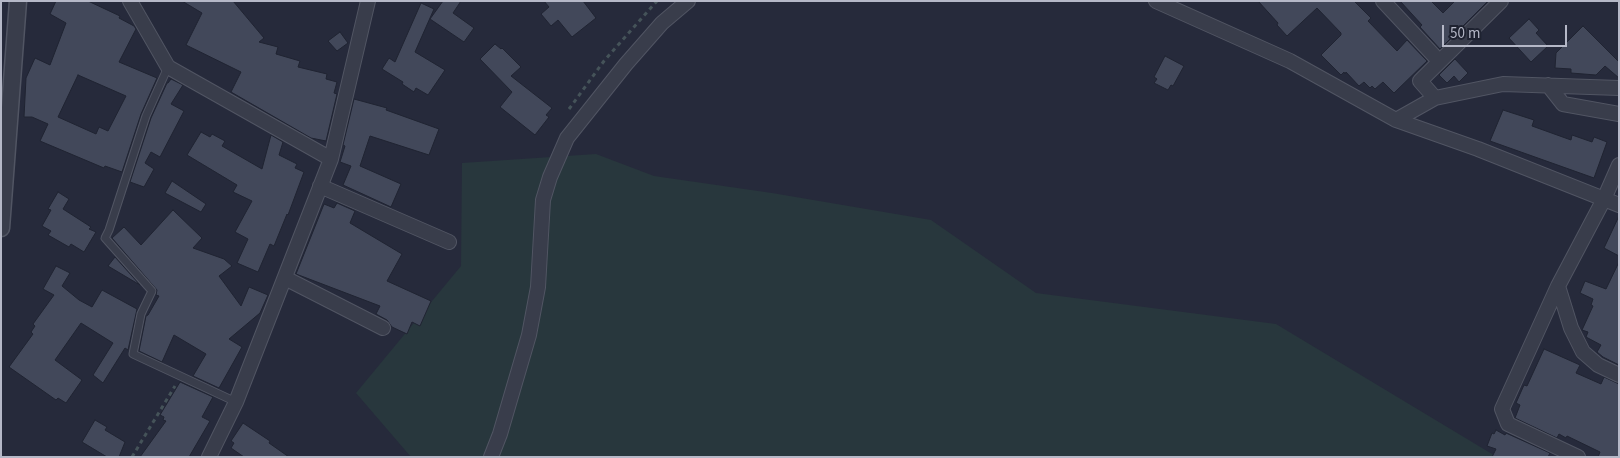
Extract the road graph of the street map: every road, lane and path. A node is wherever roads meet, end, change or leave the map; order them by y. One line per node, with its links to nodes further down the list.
1 (18, 1): 20 (street)
2 (130, 1): 9 (street)
3 (368, 1): 15 (street)
4 (688, 1): 30 (street)
5 (1156, 1): 14 (street)
6 (1382, 1): 8 (street)
7 (1501, 1): 8 (street)
8 (1439, 61): 12 (street)
9 (168, 66): 15 (street); 26 (lane)
10 (1548, 85): 11 (street); 12 (street); 13 (street)
11 (1619, 88)
12 (1434, 98): 14 (street)
13 (1619, 114)
14 (1396, 120): 18 (street)
15 (331, 159): 17 (street)
16 (1619, 165): 18 (street)
17 (320, 186): 21 (street); 22 (street)
18 (1604, 199): 19 (street); 23 (street)
19 (1619, 205)
20 (1, 228)
21 (449, 242)
22 (285, 278): 24 (street); 27 (street)
23 (1558, 286): 25 (street); 31 (street)
24 (383, 328)
25 (1619, 375)
26 (180, 377): 27 (lane); 29 (path)
27 (236, 402): 28 (street)
28 (213, 455)
29 (132, 457)
30 (490, 457)
31 (1578, 457)

